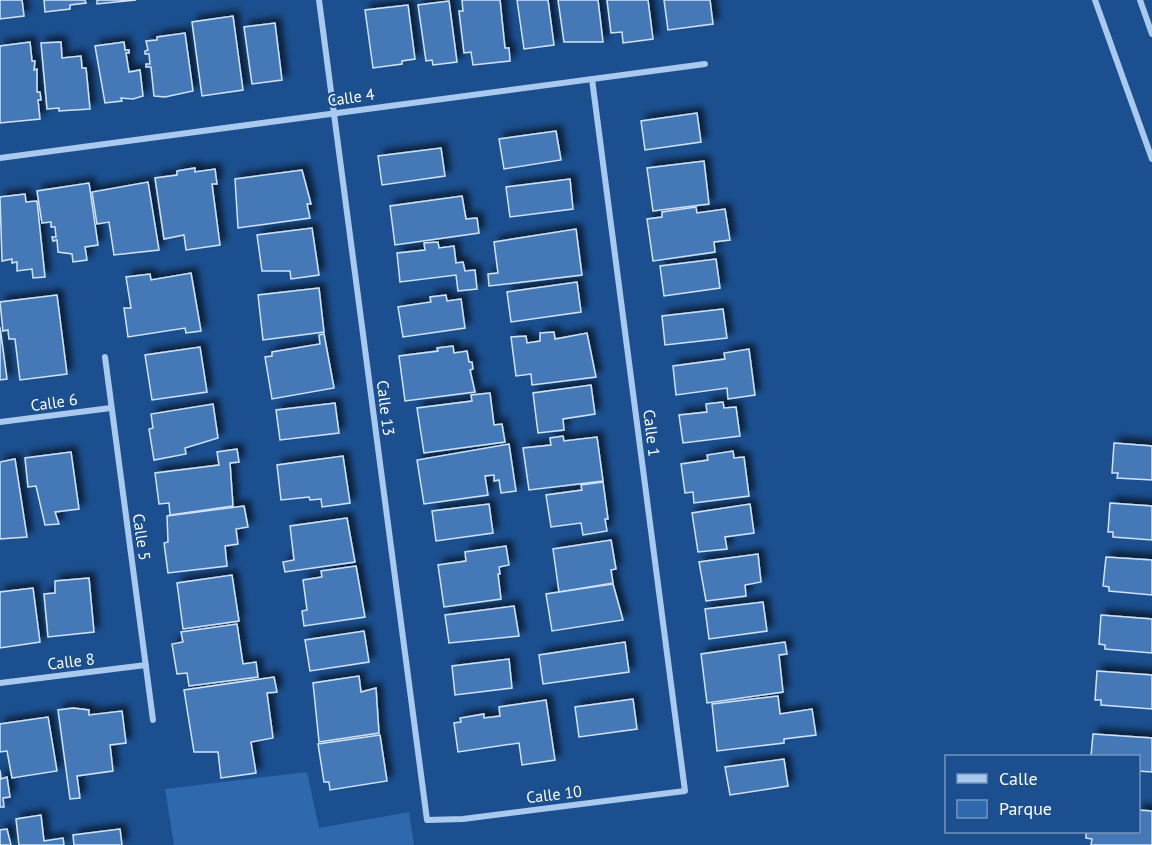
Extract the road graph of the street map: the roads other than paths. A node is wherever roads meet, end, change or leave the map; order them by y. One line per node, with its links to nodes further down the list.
1 (319, 0): 7 (street, Calle 13)
2 (1095, 0): 9 (street)
3 (1140, 0): 4 (street)
4 (1152, 34)
5 (705, 64): 6 (street, Calle 4)
6 (592, 79): 7 (street, Calle 4); 16 (street, Calle 1)
7 (334, 113): 8 (street, Calle 4); 17 (street, Calle 13)
8 (0, 158)
9 (1152, 159)
10 (105, 357): 11 (street, Calle 5)
11 (111, 408): 12 (street, Calle 6); 13 (street, Calle 5)
12 (0, 422)
13 (146, 665): 14 (street, Calle 8); 15 (street, Calle 5)
14 (0, 683)
15 (153, 720)
16 (685, 790): 17 (street, Calle 10)
17 (427, 820)

